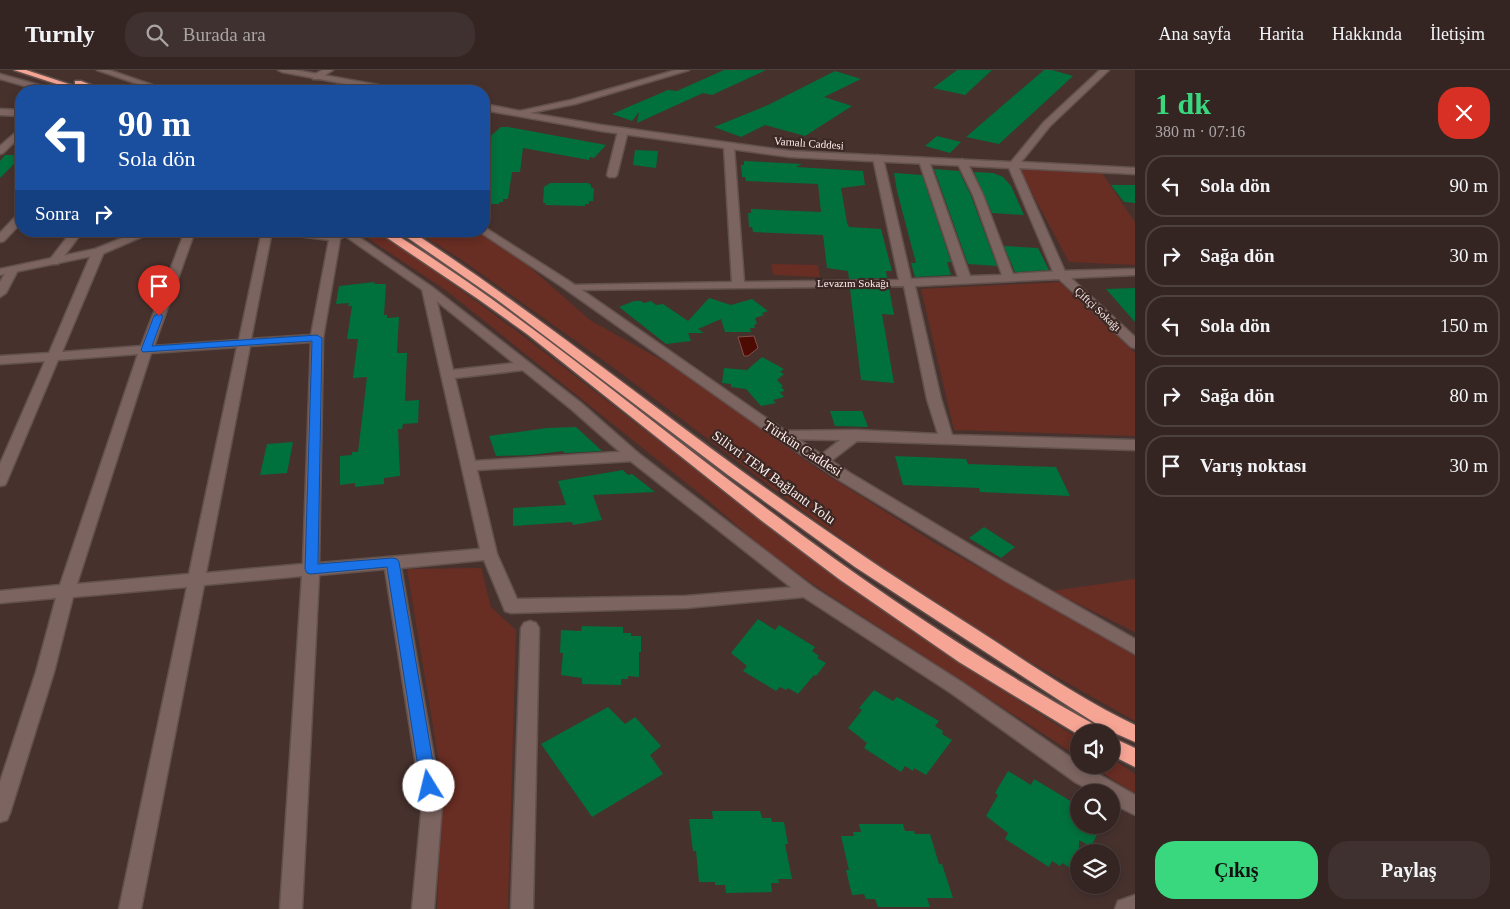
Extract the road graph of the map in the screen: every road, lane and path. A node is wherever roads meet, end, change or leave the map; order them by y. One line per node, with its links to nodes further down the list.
1 (18, 70): 11 (highway)
2 (37, 70): 12 (highway)
3 (101, 70): 13 (street)
4 (282, 70): 9 (street)
5 (330, 70): 9 (street)
6 (685, 70): 18 (street)
7 (1105, 70): 28 (street)
8 (0, 76): 10 (street)
9 (316, 76): 14 (street)
10 (30, 85)
11 (67, 85)
12 (84, 85)
13 (147, 85)
14 (363, 85)
15 (490, 108): 18 (street, Varnalı Caddesi)
16 (0, 112): 17 (street)
17 (15, 112)
18 (516, 112): 19 (street, Varnalı Caddesi)
19 (623, 131): 23 (street, Varnalı Caddesi); 30 (street)
20 (15, 134): 21 (street)
21 (0, 135)
22 (15, 138): 24 (street)
23 (729, 147): 25 (street, Varnalı Caddesi); 50 (street)
24 (0, 151)
25 (878, 158): 26 (street, Varnalı Caddesi); 49 (street)
26 (924, 161): 27 (street, Varnalı Caddesi); 48 (street)
27 (962, 162): 28 (street, Varnalı Caddesi); 47 (street)
28 (1014, 166): 29 (street, Varnalı Caddesi); 46 (street)
29 (1135, 171)
30 (612, 175)
31 (15, 224): 41 (street)
32 (490, 234): 51 (street, Türkün Caddesi)
33 (73, 237): 43 (street)
34 (135, 237): 42 (street)
35 (188, 237): 57 (street)
36 (266, 237): 55 (street)
37 (340, 237): 54 (street)
38 (346, 237): 52 (street)
39 (392, 237): 79 (highway)
40 (412, 237): 80 (highway, Silivri TEM Bağlantı Yolu)
41 (0, 240)
42 (98, 252): 43 (street); 58 (street)
43 (54, 262): 44 (street)
44 (6, 271): 53 (street)
45 (1135, 272): 46 (street, Levazım Sokağı)
46 (1060, 274): 47 (street, Levazım Sokağı); 56 (street, Çiftçi Sokağı)
47 (1008, 277): 48 (street, Levazım Sokağı)
48 (965, 280): 49 (street, Levazım Sokağı)
49 (908, 283): 50 (street, Levazım Sokağı); 64 (street)
50 (738, 284): 51 (street, Levazım Sokağı)
51 (571, 288): 62 (street, Türkün Caddesi)
52 (428, 289): 60 (street); 61 (street)
53 (0, 293)
54 (317, 338): 55 (street); 72 (street)
55 (243, 343): 57 (street); 73 (street)
56 (1135, 344)
57 (146, 350): 58 (street); 74 (street)
58 (53, 356): 59 (street); 69 (street)
59 (0, 360)
60 (524, 366): 61 (street); 66 (street)
61 (448, 374): 68 (street)
62 (781, 434): 63 (street); 67 (street, Türkün Caddesi)
63 (856, 435): 64 (street); 67 (street)
64 (946, 438): 65 (street)
65 (1135, 445)
66 (633, 456): 68 (street); 75 (street)
67 (822, 461): 78 (street, Türkün Caddesi)
68 (469, 466): 70 (street)
69 (0, 481)
70 (489, 554): 71 (street); 75 (street)
71 (392, 562): 72 (street); 88 (street)
72 (311, 569): 73 (street); 87 (street)
73 (198, 580): 74 (street); 86 (street)
74 (66, 591): 76 (street); 84 (street)
75 (808, 592): 83 (street)
76 (0, 597)
77 (530, 628): 89 (street)
78 (1135, 646)
79 (1076, 724)
80 (1135, 734)
81 (1120, 750): 82 (highway)
82 (1135, 758)
83 (1135, 806)
84 (0, 813)
85 (1135, 906): 90 (street)
86 (130, 909)
87 (291, 909)
88 (423, 909)
89 (522, 909)
90 (1126, 909)

